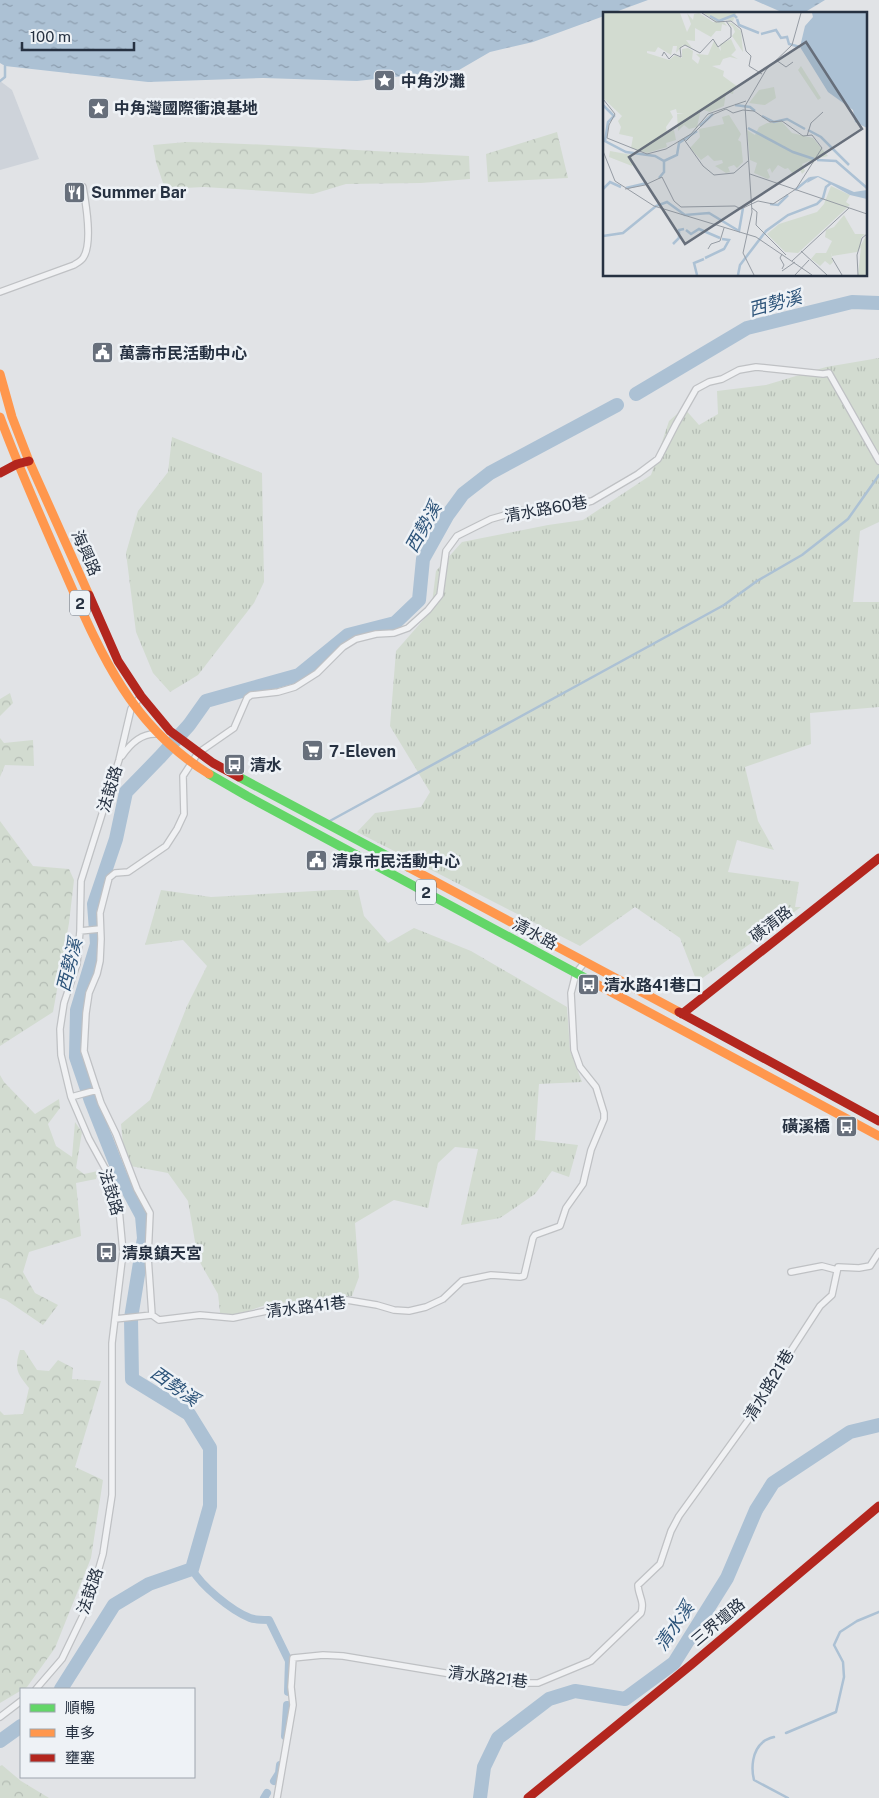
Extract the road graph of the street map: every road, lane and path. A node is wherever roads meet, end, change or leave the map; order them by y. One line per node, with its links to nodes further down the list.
1 (83, 187): 2 (street)
2 (0, 292)
3 (0, 374): 6 (main road, 海興路 / 2)
4 (0, 417): 7 (main road, 海興路 / 2)
5 (879, 460): 13 (street, 清水路60巷)
6 (28, 461): 7 (main road); 9 (main road, 海興路 / 2)
7 (17, 464): 8 (main road); 10 (main road, 海興路 / 2)
8 (0, 472)
9 (141, 696): 10 (street, 法鼓路); 12 (main road, 海興路 / 2)
10 (134, 707): 11 (main road, 海興路 / 2); 14 (street, 法鼓路)
11 (160, 737): 14 (street); 15 (main road, 清水路 / 2)
12 (188, 746): 13 (main road, 清水路 / 2)
13 (198, 753): 15 (street, 清水路60巷); 19 (main road, 清水路 / 2)
14 (119, 760): 18 (street, 法鼓路)
15 (190, 763): 17 (street); 20 (main road, 清水路 / 2)
16 (879, 858): 21 (main road, 磺清路)
17 (100, 929): 18 (street); 23 (street)
18 (80, 931): 24 (street, 法鼓路)
19 (584, 962): 20 (street, 清水路41巷); 21 (main road, 清水路 / 2)
20 (576, 972): 22 (main road, 清水路 / 2); 30 (street, 清水路41巷)
21 (682, 1014): 22 (street); 25 (main road, 清水路 / 2)
22 (674, 1025): 26 (main road, 清水路 / 2)
23 (96, 1090): 24 (street); 30 (street)
24 (71, 1097): 31 (street, 法鼓路)
25 (879, 1121)
26 (879, 1136)
27 (879, 1252): 28 (street)
28 (837, 1270): 29 (street); 36 (street, 清水路21巷)
29 (791, 1272)
30 (152, 1315): 31 (street, 清水路41巷)
31 (115, 1319): 33 (street, 法鼓路)
32 (879, 1506): 37 (main road, 三界壇路)
33 (37, 1688)
34 (20, 1702): 35 (street)
35 (0, 1717)
36 (277, 1798)
37 (528, 1798)

